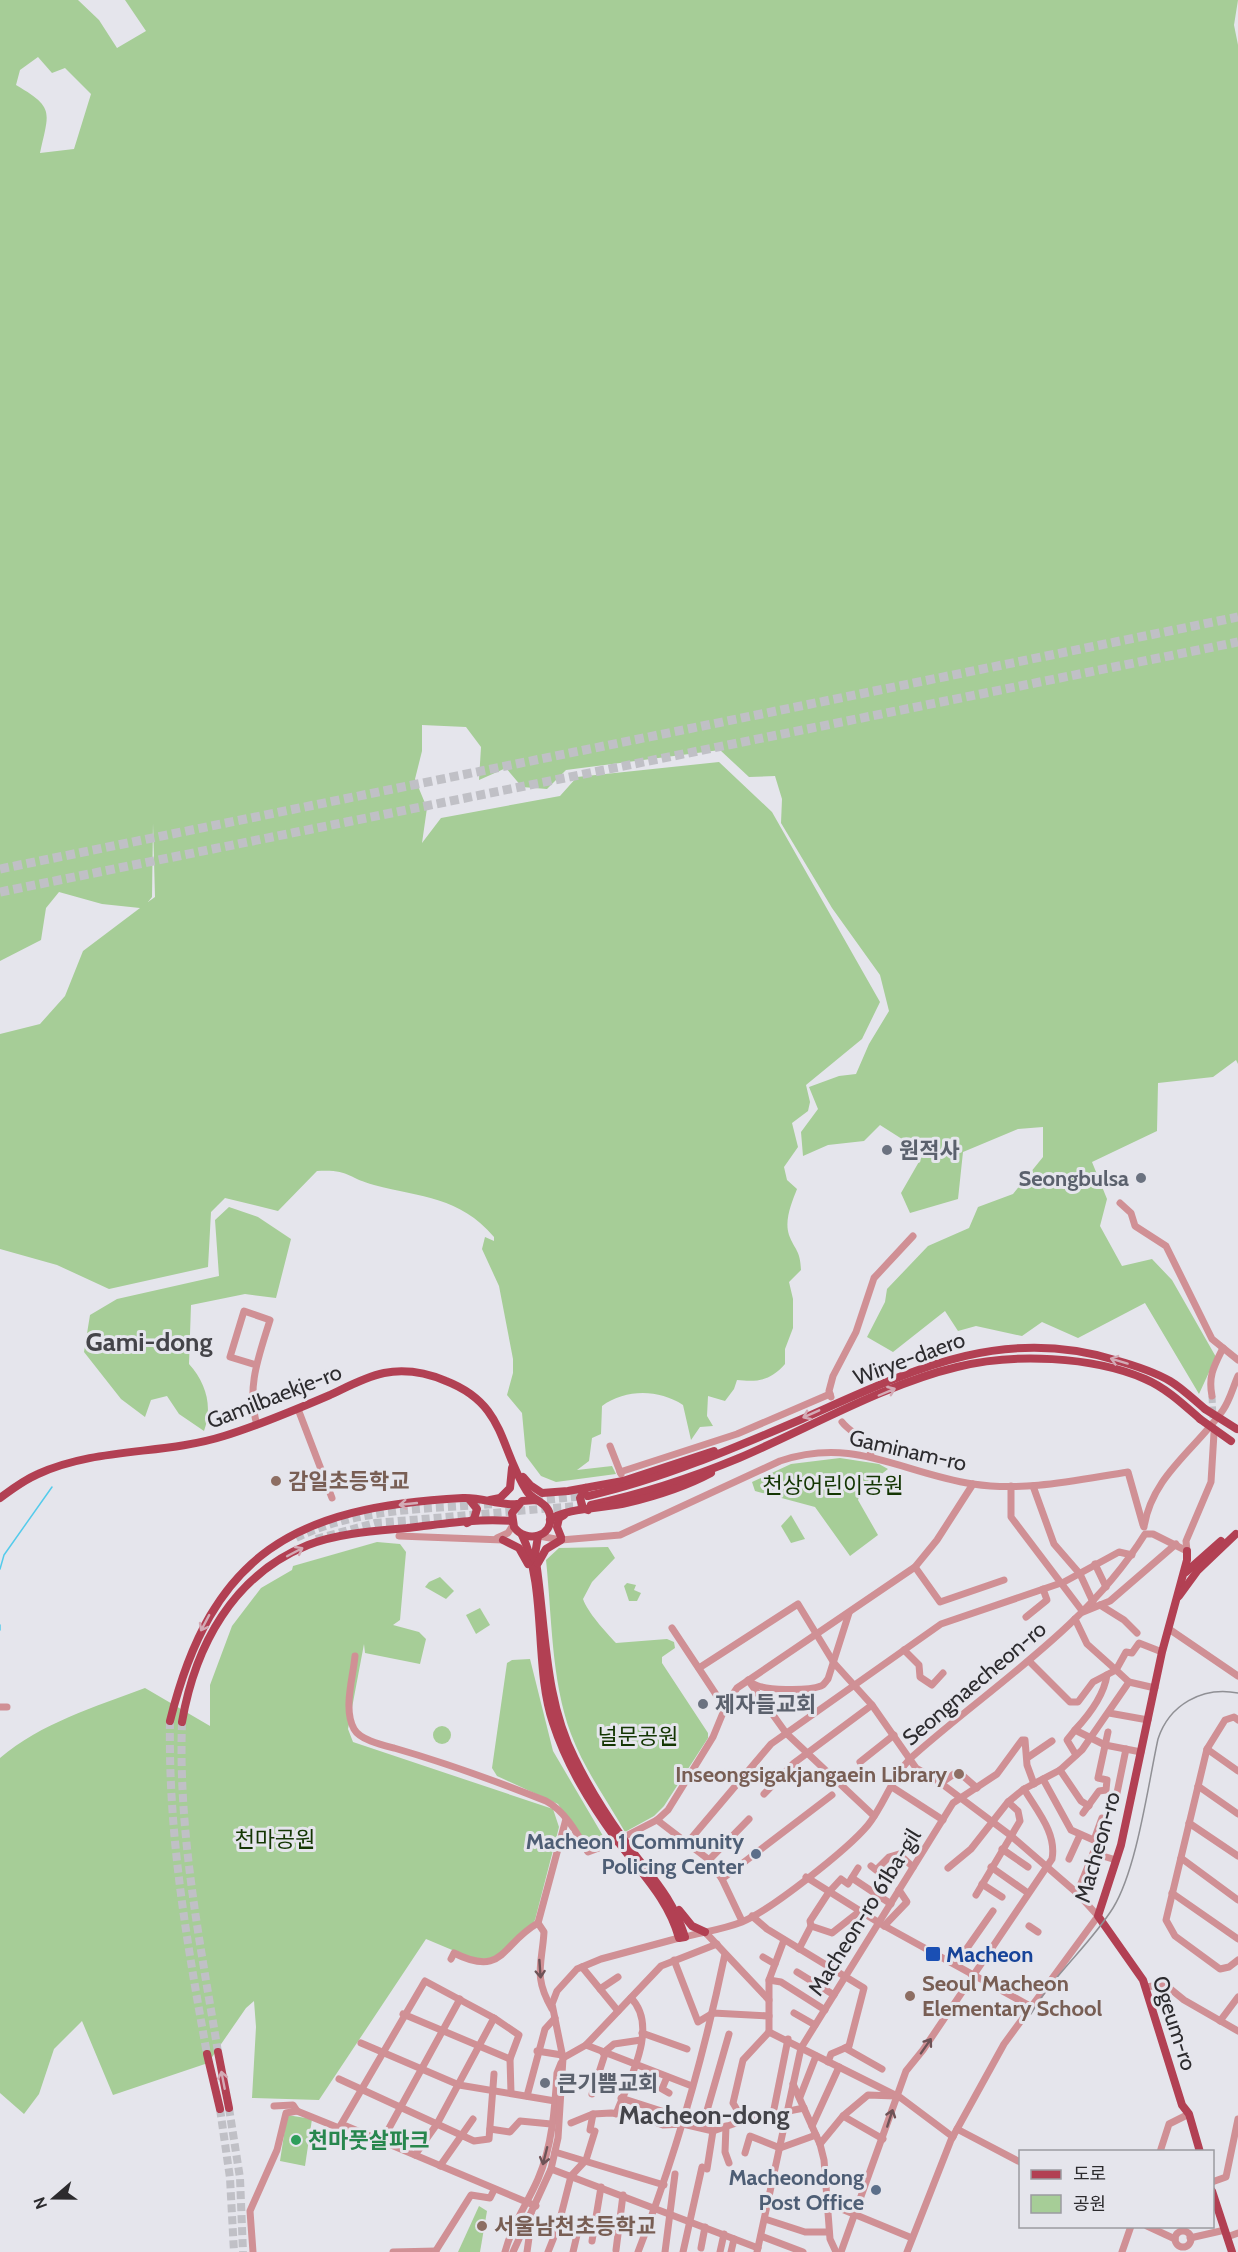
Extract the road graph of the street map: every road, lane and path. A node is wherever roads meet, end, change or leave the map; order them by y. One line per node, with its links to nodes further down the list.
1 (1120, 1203): 3 (street)
2 (913, 1236): 19 (street)
3 (1223, 1348): 4 (street); 7 (street)
4 (1238, 1360)
5 (256, 1365): 5 (street); 10 (street)
6 (1238, 1376): 35 (street)
7 (1212, 1396)
8 (298, 1408): 10 (main road, Gamilbaekje-ro); 13 (main road, Gamilbaekje-ro); 26 (street)
9 (842, 1422): 17 (street)
10 (257, 1425): 25 (main road, Gamilbaekje-ro)
11 (1237, 1429): 16 (main road, Wirye-daero, one-way to 16, bridge)
12 (1214, 1433): 44 (street)
13 (506, 1442): 18 (main road, Gamilbaekje-ro); 23 (main road); 27 (main road)
14 (1235, 1444): 29 (main road, Wirye-daero, one-way to 14, bridge)
15 (610, 1446): 19 (street)
16 (735, 1448): 19 (main road); 29 (main road, Wirye-daero)
17 (871, 1456): 20 (street, Gaminam-ro); 42 (street, Gaminam-ro)
18 (517, 1475): 28 (main road); 30 (main road)
19 (621, 1477): 29 (main road)
20 (973, 1484): 21 (street, Gaminam-ro); 48 (street)
21 (1011, 1486): 22 (street, Gaminam-ro); 52 (street)
22 (1034, 1486): 35 (street, Gaminam-ro); 49 (street)
23 (568, 1491): 28 (main road); 29 (main road)
24 (466, 1497): 27 (main road); 33 (main road); 86 (main road, one-way to 86)
25 (0, 1498)
26 (332, 1498)
27 (485, 1500): 30 (main road)
28 (538, 1500): 30 (main road); 32 (main road)
29 (589, 1500): 31 (main road)
30 (518, 1504): 34 (main road)
31 (574, 1512): 32 (main road); 42 (main road)
32 (550, 1522): 40 (main road); 42 (main road)
33 (467, 1523): 34 (main road); 87 (main road, one-way to 33)
34 (512, 1523): 38 (main road); 41 (street)
35 (1143, 1525): 37 (street)
36 (1237, 1533): 53 (main road); 56 (main road)
37 (1145, 1534): 43 (street); 45 (street, Seongnaecheon-ro)
38 (521, 1535): 40 (main road); 41 (main road); 50 (main road)
39 (399, 1536): 41 (street)
40 (538, 1536): 42 (street, Gaminam-ro); 47 (main road)
41 (500, 1539): 50 (main road)
42 (564, 1539): 47 (main road)
43 (1176, 1544): 44 (street); 57 (street)
44 (1187, 1551): 53 (main road, Macheon-ro)
45 (1132, 1555): 46 (street); 54 (street, Seongnaecheon-ro)
46 (1095, 1564): 49 (street); 54 (street)
47 (537, 1566): 66 (main road)
48 (915, 1567): 51 (street); 58 (street)
49 (1077, 1573): 52 (street); 57 (street)
50 (533, 1577): 66 (main road)
51 (1004, 1580)
52 (1061, 1582): 55 (street); 59 (street)
53 (1180, 1586): 56 (main road, Macheon-ro)
54 (1106, 1587): 57 (street, Seongnaecheon-ro)
55 (1043, 1589): 60 (street); 67 (street)
56 (1177, 1598): 63 (main road, Macheon-ro)
57 (1097, 1603): 59 (street, Seongnaecheon-ro); 64 (street)
58 (849, 1612): 65 (street); 71 (street)
59 (1083, 1612): 61 (street, Seongnaecheon-ro)
60 (1026, 1617)
61 (1075, 1619): 70 (street, Seongnaecheon-ro); 73 (street)
62 (672, 1628): 72 (street)
63 (1169, 1629): 68 (main road, Macheon-ro); 76 (street)
64 (1137, 1633)
65 (817, 1634): 71 (street); 72 (street); 77 (street)
66 (544, 1647): 130 (main road)
67 (904, 1650): 74 (street); 79 (street)
68 (1162, 1652): 73 (street); 80 (main road, Macheon-ro)
69 (355, 1656): 122 (street)
70 (1029, 1661): 75 (street); 100 (street, Seongnaecheon-ro)
71 (834, 1663): 77 (street); 79 (street)
72 (699, 1668): 82 (street)
73 (1116, 1670): 75 (street); 78 (street)
74 (944, 1673)
75 (1107, 1675): 88 (street)
76 (1238, 1676)
77 (748, 1680): 82 (street); 90 (street)
78 (1129, 1682): 80 (street); 83 (street)
79 (855, 1685): 81 (street); 90 (street)
80 (1155, 1688): 84 (main road, Macheon-ro)
81 (872, 1705): 91 (street); 98 (street)
82 (726, 1708): 124 (street)
83 (1109, 1713): 84 (street); 92 (street)
84 (1148, 1720): 97 (main road, Macheon-ro)
85 (1238, 1720): 96 (street)
86 (170, 1721)
87 (182, 1722)
88 (1075, 1730): 92 (street); 99 (street)
89 (1108, 1731): 94 (street)
90 (786, 1733): 98 (street); 132 (street)
91 (894, 1735): 100 (street); 102 (street)
92 (1090, 1739): 94 (street); 99 (street)
93 (1052, 1741): 101 (street)
94 (1105, 1745): 95 (street); 108 (street)
95 (1126, 1749): 97 (street); 108 (street)
96 (1207, 1749): 104 (street); 109 (street)
97 (1141, 1752): 139 (main road, Macheon-ro)
98 (806, 1754): 113 (street); 120 (street)
99 (1076, 1755): 103 (street)
100 (910, 1758): 106 (street); 110 (street, Seongnaecheon-ro)
101 (1027, 1758): 107 (street); 111 (street)
102 (860, 1762)
103 (1060, 1770): 105 (street); 117 (street)
104 (1238, 1771)
105 (1043, 1779): 107 (street); 129 (street)
106 (941, 1783): 111 (street); 115 (street)
107 (1034, 1784): 112 (street)
108 (1107, 1785): 117 (street)
109 (1198, 1786): 119 (street); 127 (street)
110 (892, 1787): 120 (street, Seongnaecheon-ro); 125 (street)
111 (977, 1788): 115 (street)
112 (1024, 1789): 116 (street); 144 (street)
113 (764, 1794)
114 (832, 1795): 149 (street)
115 (961, 1797): 125 (street, Macheon-ro 61ba-gil); 126 (street)
116 (1008, 1802): 126 (street); 128 (street)
117 (1089, 1806): 118 (street)
118 (1083, 1813)
119 (1238, 1814)
120 (874, 1816): 147 (street, Seongnaecheon-ro)
121 (1102, 1818): 131 (street)
122 (566, 1819): 130 (street); 166 (street)
123 (749, 1819): 138 (street)
124 (657, 1820): 130 (street); 132 (street)
125 (943, 1820): 141 (street, Macheon-ro 61ba-gil)
126 (992, 1821): 128 (street); 146 (street)
127 (1189, 1823): 135 (street); 136 (street)
128 (1010, 1835): 133 (street); 144 (street)
129 (1080, 1835): 131 (street); 137 (street)
130 (620, 1839): 160 (main road); 172 (main road)
131 (1094, 1840): 134 (street)
132 (688, 1842): 138 (street)
133 (1002, 1849): 142 (street); 143 (street)
134 (1094, 1853): 139 (street); 154 (street)
135 (1238, 1856)
136 (1181, 1858): 155 (street); 158 (street)
137 (1069, 1859)
138 (709, 1860): 149 (street)
139 (1116, 1860): 164 (main road, Macheon-ro)
140 (872, 1866): 141 (street)
141 (914, 1867): 151 (street, Macheon-ro 61ba-gil)
142 (991, 1867): 150 (street); 153 (street)
143 (1028, 1867)
144 (1046, 1867): 153 (street); 154 (street)
145 (858, 1868): 148 (street)
146 (948, 1868)
147 (806, 1877): 152 (street); 163 (street, Seongnaecheon-ro)
148 (852, 1878): 152 (street); 159 (street)
149 (722, 1880): 165 (street)
150 (982, 1884): 156 (street); 157 (street)
151 (899, 1890): 159 (street, Macheon-ro 61ba-gil); 167 (street)
152 (829, 1892): 161 (street); 168 (street)
153 (1028, 1893): 186 (street)
154 (1077, 1893): 164 (street)
155 (1172, 1893): 173 (street); 182 (street)
156 (976, 1895)
157 (1002, 1897)
158 (1238, 1900)
159 (891, 1904): 167 (street, Macheon-ro 61ba-gil)
160 (674, 1906): 170 (main road); 172 (main road)
161 (860, 1911): 167 (street); 168 (street)
162 (993, 1911): 177 (street)
163 (752, 1916): 165 (street, Seongnaecheon-ro); 174 (street)
164 (1098, 1916): 190 (main road, Ogeum-ro); 197 (street, Macheon-ro)
165 (742, 1922): 170 (street, Seongnaecheon-ro)
166 (538, 1923): 180 (street); 203 (street, one-way to 203)
167 (882, 1924): 186 (street); 188 (street, Macheon-ro 61ba-gil)
168 (811, 1926): 176 (street)
169 (1029, 1926): 171 (street)
170 (705, 1932): 172 (street, Seongnaecheon-ro); 175 (street)
171 (1038, 1932)
172 (682, 1937): 184 (street, Seongnaecheon-ro)
173 (1238, 1939)
174 (784, 1940): 176 (street); 183 (street)
175 (717, 1944): 178 (street); 181 (street)
176 (799, 1949): 188 (street)
177 (966, 1951)
178 (725, 1954): 196 (street); 200 (street)
179 (763, 1957): 183 (street)
180 (451, 1959)
181 (674, 1960): 194 (street); 200 (street)
182 (1238, 1960)
183 (775, 1964): 189 (street)
184 (582, 1967): 191 (street); 203 (street, Seongnaecheon-ro)
185 (797, 1972): 192 (street)
186 (975, 1974): 197 (street); 245 (street, one-way to 186)
187 (618, 1977): 191 (street)
188 (845, 1977): 192 (street, Macheon-ro 61ba-gil); 218 (street)
189 (769, 1980): 196 (street); 198 (street)
190 (1146, 1987): 206 (street); 257 (main road, Ogeum-ro)
191 (600, 1989): 199 (street)
192 (834, 1995): 198 (street, Macheon-ro 61ba-gil)
193 (1238, 1997): 206 (street)
194 (631, 1998): 199 (street); 212 (street)
195 (460, 1999): 202 (street); 205 (street); 208 (street)
196 (769, 2000): 204 (street)
197 (1030, 2006): 272 (street, Macheon-ro)
198 (825, 2010): 207 (street, Macheon-ro 61ba-gil)
199 (618, 2011): 215 (street)
200 (713, 2013): 204 (street); 238 (street)
201 (794, 2013): 207 (street)
202 (403, 2014): 208 (street); 224 (street)
203 (555, 2016): 220 (street, Seongnaecheon-ro); 225 (street, Seongnaecheon-ro)
204 (769, 2016): 209 (street)
205 (495, 2018): 216 (street); 227 (street)
206 (1220, 2021): 210 (street)
207 (815, 2025): 217 (street, Macheon-ro 61ba-gil)
208 (441, 2031): 216 (street); 232 (street)
209 (769, 2031): 213 (street); 256 (street)
210 (1238, 2031)
211 (729, 2034): 270 (street)
212 (642, 2037): 219 (street); 222 (street); 229 (street)
213 (788, 2039): 217 (street); 256 (street)
214 (361, 2043): 224 (street)
215 (586, 2045): 222 (street); 225 (street)
216 (479, 2046): 227 (street); 237 (street)
217 (801, 2048): 226 (street); 236 (street, Macheon-ro 61ba-gil)
218 (845, 2048): 228 (street); 231 (street)
219 (687, 2049)
220 (537, 2051): 225 (street); 244 (street, Seongnaecheon-ro)
221 (218, 2052): 223 (main road, one-way to 221)
222 (604, 2053): 229 (street); 243 (street)
223 (207, 2054)
224 (382, 2054): 232 (street); 239 (street)
225 (562, 2056): 248 (street, Seongnaecheon-ro); 284 (street, Seongnaecheon-ro)
226 (816, 2056): 228 (street); 246 (street)
227 (510, 2059): 241 (street)
228 (828, 2062): 230 (street)
229 (634, 2065): 234 (street); 247 (street)
230 (839, 2067): 245 (street); 268 (street)
231 (882, 2069)
232 (421, 2070): 237 (street); 250 (street)
233 (494, 2074): 240 (street)
234 (667, 2077): 238 (street); 242 (street)
235 (339, 2079): 239 (street)
236 (793, 2084): 246 (street); 253 (street, Macheon-ro 61ba-gil)
237 (459, 2085): 240 (street); 263 (street)
238 (692, 2086): 266 (street)
239 (360, 2089): 250 (street); 269 (street)
240 (495, 2092): 241 (street); 271 (street)
241 (511, 2093): 244 (street)
242 (669, 2093)
243 (592, 2094)
244 (527, 2096): 248 (street)
245 (897, 2096): 258 (street); 276 (street); 277 (street, one-way to 245)
246 (800, 2097): 251 (street)
247 (621, 2098): 255 (street); 265 (street)
248 (555, 2101): 264 (street, Seongnaecheon-ro)
249 (274, 2106): 252 (street)
250 (399, 2107): 263 (street); 278 (street)
251 (804, 2108): 253 (street); 268 (street)
252 (297, 2111): 269 (street); 329 (street)
253 (788, 2111): 256 (street); 281 (street, Macheon-ro 61ba-gil)
254 (593, 2114): 255 (street); 262 (street); 287 (street)
255 (616, 2114): 265 (street)
256 (773, 2114)
257 (1189, 2114): 282 (street); 283 (main road, Ogeum-ro)
258 (843, 2116): 277 (street); 280 (street)
259 (473, 2119): 274 (street)
260 (1238, 2119): 279 (street)
261 (742, 2121): 267 (street)
262 (571, 2123)
263 (437, 2124): 274 (street); 286 (street)
264 (551, 2124): 271 (street); 300 (street, Seongnaecheon-ro, one-way to 300)
265 (670, 2124): 266 (street)
266 (683, 2124): 270 (street); 295 (street)
267 (726, 2126): 273 (street); 289 (street)
268 (812, 2126): 275 (street)
269 (339, 2128): 278 (street)
270 (702, 2128): 273 (street)
271 (490, 2129): 274 (street)
272 (957, 2129): 276 (street, Macheon-ro); 288 (street)
273 (713, 2131): 308 (street)
274 (461, 2135): 290 (street)
275 (816, 2135): 280 (street); 281 (street)
276 (952, 2137): 319 (street, Macheon-ro)
277 (883, 2139): 306 (street)
278 (382, 2141): 286 (street)
279 (1235, 2143): 294 (street)
280 (820, 2144): 301 (street)
281 (780, 2148): 285 (street); 307 (street, Macheon-ro 61ba-gil)
282 (1160, 2150)
283 (1200, 2150)
284 (555, 2152): 287 (street); 291 (street, Seongnaecheon-ro)
285 (745, 2153)
286 (415, 2156): 290 (street)
287 (586, 2160): 293 (street); 295 (street)
288 (1019, 2161)
289 (729, 2163)
290 (440, 2166): 297 (street)
291 (551, 2169): 293 (street); 302 (street, Seongnaecheon-ro)
292 (675, 2174): 304 (street)
293 (571, 2176): 296 (street); 334 (street)
294 (1214, 2181)
295 (664, 2185): 303 (street)
296 (601, 2187): 298 (street); 323 (street)
297 (494, 2190): 300 (street); 328 (street)
298 (623, 2195): 303 (street); 326 (street)
299 (1214, 2197): 314 (main road)
300 (528, 2201): 302 (street); 331 (street, Seongnaecheon-ro)
301 (827, 2203): 306 (street); 313 (street)
302 (536, 2206): 305 (street, Seongnaecheon-ro)
303 (656, 2208): 304 (street); 336 (street)
304 (670, 2213): 308 (street); 337 (street)
305 (532, 2214): 332 (street, Seongnaecheon-ro); 333 (street)
306 (855, 2214): 319 (street); 343 (street)
307 (765, 2218): 313 (street); 318 (street, Macheon-ro 61ba-gil)
308 (689, 2220): 309 (street); 338 (street)
309 (705, 2227): 316 (street); 324 (street)
310 (1130, 2228): 345 (street)
311 (1152, 2228): 320 (street)
312 (1181, 2229): 320 (street); 321 (street)
313 (829, 2232): 342 (street)
314 (1226, 2233): 315 (street); 321 (street); 346 (main road)
315 (1238, 2233)
316 (724, 2234): 322 (street); 339 (street)
317 (577, 2235): 335 (street)
318 (761, 2236): 327 (street, Macheon-ro 61ba-gil); 341 (street)
319 (912, 2238): 344 (street, Macheon-ro)
320 (1175, 2238): 325 (street)
321 (1190, 2238): 325 (street)
322 (735, 2239): 327 (street); 340 (street)
323 (592, 2241)
324 (701, 2248)
325 (1184, 2249)
326 (616, 2250)
327 (757, 2250)
328 (436, 2251): 330 (street)
329 (253, 2252)
330 (393, 2252)
331 (505, 2252)
332 (513, 2252)
333 (527, 2252)
334 (548, 2252)
335 (573, 2252)
336 (639, 2252)
337 (665, 2252)
338 (683, 2252)
339 (720, 2252)
340 (731, 2252)
341 (801, 2252)
342 (836, 2252)
343 (841, 2252)
344 (907, 2252)
345 (1122, 2252)
346 (1232, 2252)

